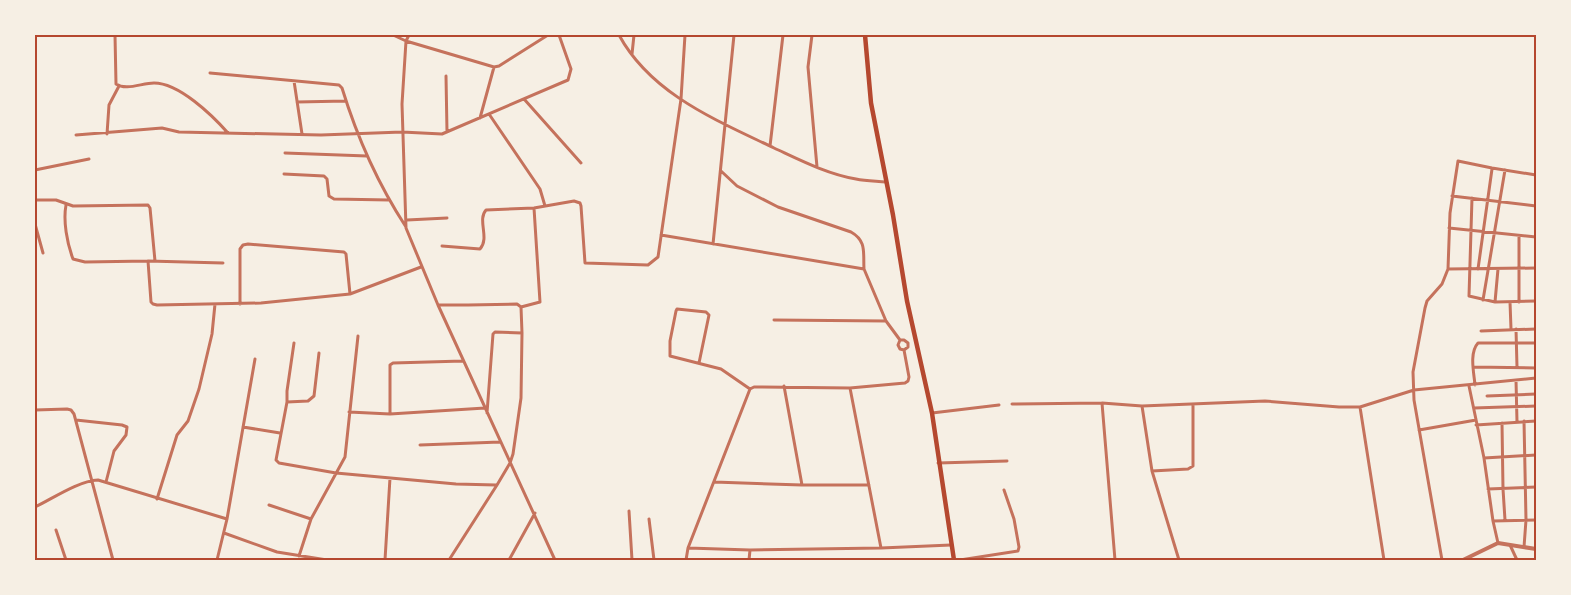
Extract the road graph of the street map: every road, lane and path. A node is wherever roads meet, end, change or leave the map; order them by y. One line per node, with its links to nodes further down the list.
1 (115, 35): 19 (street)
2 (393, 35): 13 (street)
3 (409, 35): 13 (street)
4 (548, 35): 15 (street)
5 (559, 35): 20 (street)
6 (619, 35): 14 (street)
7 (634, 35): 14 (street)
8 (685, 35): 21 (street)
9 (734, 35): 26 (street)
10 (783, 35): 34 (street)
11 (812, 35): 39 (street)
12 (865, 35): 46 (main road)
13 (406, 41): 15 (street); 27 (street)
14 (632, 55): 21 (street)
15 (494, 68): 25 (street)
16 (210, 73): 18 (street)
17 (446, 76): 28 (street)
18 (294, 81): 22 (street); 23 (street)
19 (119, 86): 29 (street); 31 (street)
20 (524, 99): 24 (street); 38 (street)
21 (680, 99): 26 (street); 65 (street)
22 (346, 101): 23 (street); 30 (street)
23 (296, 102): 32 (street)
24 (489, 114): 25 (street); 54 (street)
25 (480, 119): 28 (street)
26 (724, 124): 34 (street); 43 (street)
27 (402, 132): 28 (street); 30 (street); 58 (street)
28 (447, 132)
29 (228, 133): 31 (street); 32 (street)
30 (357, 133): 32 (street); 36 (street)
31 (108, 134): 33 (street)
32 (302, 134)
33 (76, 135)
34 (770, 146): 39 (street)
35 (285, 153): 36 (street)
36 (367, 156): 50 (street)
37 (89, 159): 41 (street)
38 (581, 163)
39 (817, 168): 46 (street)
40 (1492, 168): 42 (street); 47 (street); 51 (street)
41 (35, 170)
42 (1505, 170): 45 (street); 52 (street)
43 (720, 171): 68 (street); 77 (street)
44 (284, 174): 50 (street)
45 (1536, 174)
46 (886, 182): 101 (main road)
47 (1452, 196): 48 (street); 61 (street)
48 (1472, 198): 51 (street); 62 (street)
49 (35, 200): 53 (street)
50 (389, 200): 60 (street)
51 (1489, 200): 52 (street); 63 (street)
52 (1500, 201): 55 (street); 64 (street)
53 (66, 205): 71 (street); 72 (street)
54 (545, 206): 56 (street); 65 (street)
55 (1536, 206)
56 (534, 208): 69 (street); 92 (street)
57 (447, 218): 58 (street)
58 (407, 220): 60 (street)
59 (35, 224): 70 (street)
60 (406, 228): 74 (street)
61 (1449, 228): 62 (street); 75 (street)
62 (1470, 230): 63 (street); 78 (street)
63 (1483, 232): 64 (street); 79 (street)
64 (1495, 233): 66 (street); 82 (street)
65 (661, 235): 68 (street)
66 (1519, 236): 67 (street); 81 (street)
67 (1536, 237)
68 (713, 244): 77 (street)
69 (442, 246)
70 (43, 253)
71 (148, 261): 72 (street); 89 (street)
72 (154, 261): 73 (street)
73 (223, 262)
74 (421, 267): 83 (street); 91 (street)
75 (1448, 268): 78 (street); 122 (street)
76 (1536, 268): 81 (street)
77 (864, 269): 94 (street)
78 (1470, 269): 79 (street); 84 (street)
79 (1478, 269): 82 (street)
80 (1498, 269): 81 (street); 82 (street); 86 (street)
81 (1519, 269): 88 (street)
82 (1489, 270): 84 (street)
83 (350, 294): 90 (street); 90 (street)
84 (1483, 300): 86 (street)
85 (1536, 301): 88 (street)
86 (1495, 302): 87 (street)
87 (1510, 302): 88 (street); 97 (street)
88 (1519, 302)
89 (215, 304): 90 (street); 174 (street)
90 (240, 304)
91 (438, 304): 92 (street); 110 (street)
92 (521, 307): 99 (street)
93 (774, 320): 94 (street)
94 (886, 321): 102 (street)
95 (1536, 328): 96 (street)
96 (1516, 329): 97 (street); 105 (street)
97 (1511, 330): 98 (street)
98 (1481, 331)
99 (522, 333): 141 (street); 158 (street)
100 (358, 336): 138 (street)
101 (915, 339): 104 (street); 139 (main road)
102 (900, 340): 104 (street); 107 (street)
103 (294, 343): 126 (street)
104 (908, 343): 107 (street)
105 (1516, 343): 106 (street); 112 (street); 113 (street)
106 (1536, 343)
107 (904, 350): 121 (street)
108 (320, 353): 126 (street)
109 (255, 359): 148 (street)
110 (463, 361): 135 (street); 140 (street)
111 (699, 363): 111 (street); 120 (street)
112 (1473, 367): 113 (street); 117 (street)
113 (1517, 367): 114 (street)
114 (1536, 368)
115 (1536, 378): 116 (street)
116 (1516, 380): 117 (street); 124 (street)
117 (1475, 385): 119 (street)
118 (784, 386): 120 (street); 121 (street); 167 (street)
119 (1469, 386): 122 (street); 136 (street)
120 (750, 388): 165 (street)
121 (850, 388): 168 (street)
122 (1414, 390): 134 (street); 149 (street)
123 (1536, 394): 124 (street)
124 (1517, 395): 125 (street); 132 (street)
125 (1487, 396)
126 (287, 402): 150 (street)
127 (1102, 403): 128 (street); 131 (street); 212 (street)
128 (1012, 404)
129 (1193, 404): 131 (street); 134 (street); 160 (street)
130 (999, 405): 139 (street)
131 (1142, 406): 160 (street)
132 (1517, 406): 133 (street); 136 (street); 146 (street)
133 (1536, 406)
134 (1360, 407): 214 (street)
135 (484, 408): 140 (street); 141 (street)
136 (1474, 408): 145 (street)
137 (35, 410): 142 (street)
138 (349, 412): 140 (street); 161 (street)
139 (932, 413): 159 (main road)
140 (390, 414)
141 (487, 414): 151 (street)
142 (76, 420): 163 (street); 164 (street)
143 (1524, 421): 144 (street); 146 (street); 154 (street)
144 (1536, 421)
145 (1476, 422): 147 (street); 149 (street); 156 (street)
146 (1517, 422): 147 (street)
147 (1502, 423): 155 (street)
148 (243, 428): 150 (street); 179 (street)
149 (1419, 430): 215 (street)
150 (280, 433): 161 (street)
151 (500, 442): 152 (street); 158 (street)
152 (420, 445)
153 (1536, 455): 154 (street)
154 (1524, 456): 155 (street); 170 (street)
155 (1502, 457): 156 (street); 172 (street)
156 (1484, 458): 171 (street)
157 (1007, 461): 159 (street)
158 (510, 463): 166 (street); 178 (street)
159 (938, 463): 189 (main road)
160 (1152, 471): 213 (street)
161 (336, 473): 162 (street); 180 (street)
162 (390, 478): 166 (street); 202 (street)
163 (93, 480): 164 (street); 176 (street); 199 (street)
164 (106, 482): 174 (street)
165 (714, 482): 167 (street); 192 (street)
166 (497, 485): 203 (street)
167 (802, 485): 168 (street)
168 (869, 485): 193 (street)
169 (1536, 487): 170 (street)
170 (1525, 488): 172 (street); 183 (street)
171 (1488, 489): 172 (street); 185 (street)
172 (1503, 489): 182 (street)
173 (1004, 490): 211 (street)
174 (157, 499): 179 (street)
175 (269, 504): 180 (street)
176 (35, 507)
177 (629, 511): 206 (street)
178 (535, 513): 204 (street); 205 (street)
179 (227, 518): 187 (street)
180 (311, 519): 196 (street)
181 (648, 519): 207 (street)
182 (1505, 520): 183 (street); 185 (street)
183 (1526, 520): 184 (street); 191 (street)
184 (1536, 520)
185 (1493, 521): 188 (street)
186 (56, 530): 197 (street)
187 (224, 533): 196 (street); 200 (street)
188 (1498, 543): 190 (street); 216 (street)
189 (951, 545): 193 (street); 210 (main road)
190 (1510, 545): 191 (street); 217 (street)
191 (1524, 547): 194 (street)
192 (688, 548): 195 (street); 208 (street)
193 (882, 548): 195 (street)
194 (1536, 549)
195 (750, 550): 209 (street)
196 (299, 556): 201 (street)
197 (66, 560)
198 (107, 560): 199 (street)
199 (115, 560)
200 (217, 560)
201 (327, 560)
202 (385, 560)
203 (449, 560)
204 (509, 560)
205 (555, 560)
206 (632, 560)
207 (654, 560)
208 (686, 560)
209 (749, 560)
210 (954, 560)
211 (960, 560)
212 (1115, 560)
213 (1179, 560)
214 (1384, 560)
215 (1442, 560)
216 (1463, 560)
217 (1517, 560)

